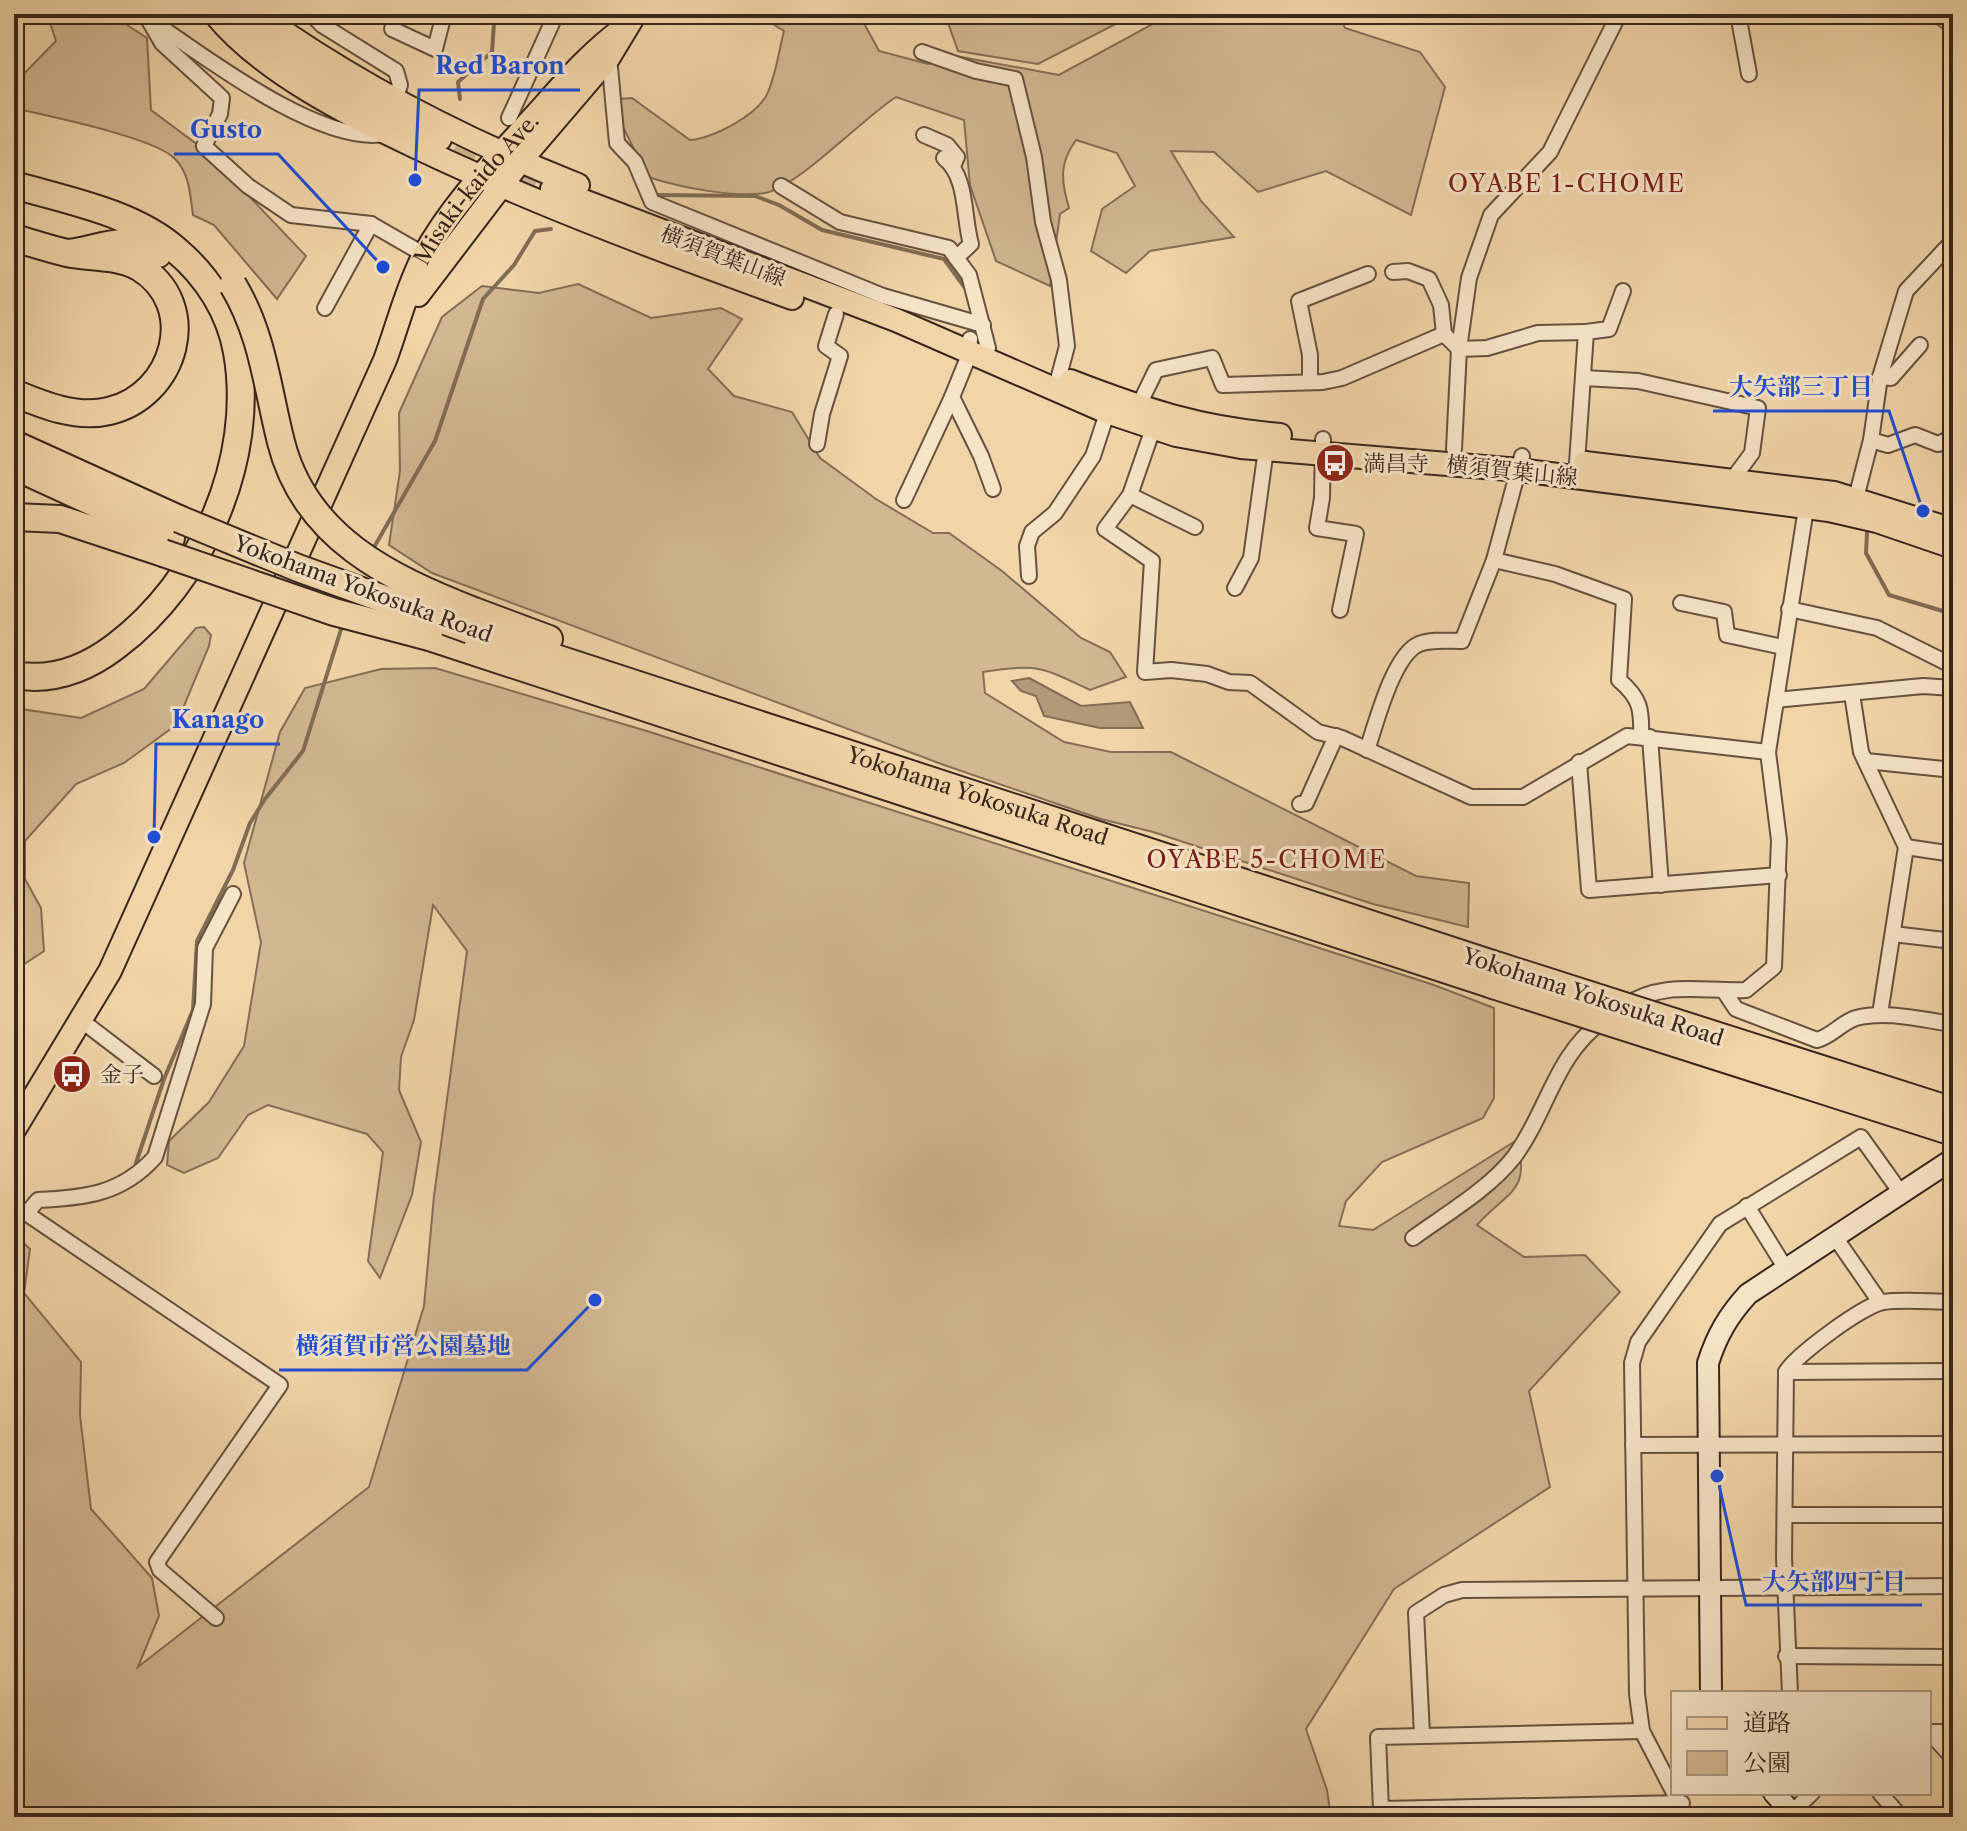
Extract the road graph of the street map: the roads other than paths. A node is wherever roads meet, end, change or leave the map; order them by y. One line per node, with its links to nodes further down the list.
1 (215, 14): 19 (main road)
2 (228, 14): 13 (main road)
3 (243, 14): 13 (main road)
4 (258, 14): 17 (main road)
5 (311, 14): 17 (street)
6 (397, 14): 7 (street)
7 (444, 14)
8 (556, 14): 18 (street)
9 (1619, 14): 43 (street)
10 (1738, 14): 16 (street)
11 (147, 16): 19 (street); 28 (street)
12 (629, 21): 15 (main road, Misaki-kaido Ave.); 22 (main road, Misaki-kaido Ave.)
13 (263, 37): 21 (main road)
14 (922, 52): 44 (street)
15 (609, 57): 22 (main road, Misaki-kaido Ave.); 41 (street)
16 (1749, 74)
17 (395, 101): 22 (main road)
18 (509, 118)
19 (388, 134): 23 (main road)
20 (924, 135): 32 (street)
21 (456, 146)
22 (512, 156): 23 (main road, Misaki-kaido Ave.); 41 (main road)
23 (491, 182): 33 (main road, Misaki-kaido Ave.); 38 (main road)
24 (14, 185): 27 (highway)
25 (781, 186): 32 (street)
26 (552, 189): 41 (main road, 横須賀葉山線)
27 (55, 197): 79 (highway, bridge); 83 (highway)
28 (371, 224): 33 (street); 37 (street)
29 (14, 238): 31 (highway)
30 (1952, 242): 45 (street)
31 (69, 253): 48 (highway); 81 (highway)
32 (956, 258): 41 (street)
33 (431, 259): 105 (main road, Misaki-kaido Ave.)
34 (1393, 272): 40 (street)
35 (1368, 274): 47 (street)
36 (1623, 291): 39 (street)
37 (325, 308)
38 (836, 314): 41 (main road); 56 (street)
39 (1586, 332): 43 (street); 46 (street)
40 (1444, 334): 43 (street); 47 (street)
41 (977, 342): 44 (main road, 横須賀葉山線); 49 (street); 50 (main road, 横須賀葉山線)
42 (1920, 345): 45 (street)
43 (1459, 349): 58 (street)
44 (1059, 376): 50 (main road, 横須賀葉山線)
45 (1880, 377): 53 (street)
46 (1584, 378): 60 (street); 62 (street)
47 (1310, 382): 51 (street)
48 (14, 393)
49 (952, 397): 63 (street); 67 (street)
50 (1110, 405): 51 (main road, 横須賀葉山線); 74 (street)
51 (1149, 417): 54 (main road, 横須賀葉山線); 64 (street)
52 (1953, 437): 53 (street)
53 (1871, 440): 66 (street)
54 (1267, 441): 57 (main road, 横須賀葉山線); 75 (street)
55 (14, 444): 71 (highway, Yokohama Yokosuka Road)
56 (817, 444)
57 (1323, 446): 58 (main road, 横須賀葉山線); 59 (main road, 横須賀葉山線); 78 (street)
58 (1454, 449): 59 (main road, 横須賀葉山線)
59 (1521, 463): 60 (main road, 横須賀葉山線); 65 (main road, 横須賀葉山線); 73 (street)
60 (1577, 463): 62 (main road, 横須賀葉山線)
61 (14, 466): 71 (highway, Yokohama Yokosuka Road)
62 (1732, 480): 65 (main road, 横須賀葉山線)
63 (993, 489)
64 (1130, 495): 69 (street); 87 (street)
65 (1807, 498): 66 (main road, 横須賀葉山線); 72 (main road, 横須賀葉山線); 77 (street)
66 (1856, 498): 70 (main road, 横須賀葉山線)
67 (904, 500)
68 (14, 517): 71 (highway)
69 (1195, 527)
70 (1953, 530)
71 (171, 537): 79 (highway, Yokohama Yokosuka Road, bridge); 102 (highway, Yokohama Yokosuka Road, bridge)
72 (1953, 547)
73 (1494, 560): 88 (street); 89 (street)
74 (1029, 576)
75 (1235, 588)
76 (1681, 603): 80 (street)
77 (1789, 609): 80 (street); 82 (street)
78 (1340, 610)
79 (472, 620): 102 (highway, Yokohama Yokosuka Road)
80 (1783, 647): 86 (street)
81 (14, 661)
82 (1953, 672)
83 (14, 675)
84 (1953, 688): 85 (street)
85 (1852, 694): 86 (street); 91 (street)
86 (1776, 700): 90 (street)
87 (1336, 736): 89 (street); 94 (street)
88 (1645, 736): 90 (street); 92 (street); 98 (street)
89 (1367, 750): 92 (street)
90 (1768, 752): 97 (street)
91 (1866, 761): 93 (street); 95 (street)
92 (1579, 762): 98 (street)
93 (1953, 770)
94 (1300, 804)
95 (1906, 847): 96 (street); 100 (street)
96 (1953, 854)
97 (1779, 875): 98 (street); 103 (street)
98 (1661, 885)
99 (233, 894): 114 (street)
100 (1893, 934): 101 (street); 104 (street)
101 (1953, 941)
102 (1496, 976): 108 (highway, Yokohama Yokosuka Road, bridge); 110 (highway, Yokohama Yokosuka Road, bridge)
103 (1724, 991): 104 (street); 116 (street)
104 (1880, 1014): 106 (street)
105 (82, 1021): 107 (street); 109 (main road, Misaki-kaido Ave.)
106 (1953, 1024)
107 (154, 1076)
108 (1953, 1111)
109 (14, 1130)
110 (1953, 1132)
111 (1953, 1159): 112 (street)
112 (1901, 1193): 113 (street); 115 (street)
113 (1747, 1206): 117 (street); 125 (street)
114 (20, 1210): 132 (street)
115 (1835, 1237): 117 (street); 118 (street)
116 (1413, 1238)
117 (1786, 1269): 122 (street)
118 (1880, 1302): 119 (street); 121 (street)
119 (1953, 1302)
120 (1953, 1371): 121 (street)
121 (1786, 1372): 123 (street)
122 (1707, 1444): 123 (street); 125 (street); 131 (street)
123 (1785, 1444): 124 (street); 126 (street)
124 (1953, 1444)
125 (1633, 1445): 130 (street)
126 (1785, 1515): 127 (street); 129 (street)
127 (1953, 1515)
128 (1953, 1586): 129 (street)
129 (1785, 1588): 131 (street); 133 (street)
130 (1636, 1589): 131 (street); 137 (street); 140 (street)
131 (1708, 1589): 135 (street)
132 (216, 1618)
133 (1786, 1656): 134 (street); 136 (street)
134 (1953, 1657)
135 (1711, 1691)
136 (1790, 1691)
137 (1642, 1731): 140 (street); 143 (street)
138 (1931, 1732): 139 (street)
139 (1953, 1732)
140 (1422, 1734): 147 (street)
141 (1931, 1734): 142 (street)
142 (1953, 1758)
143 (1671, 1785)
144 (1776, 1795): 148 (street)
145 (1810, 1795): 148 (street)
146 (1882, 1795): 150 (street)
147 (1677, 1796): 149 (street)
148 (1794, 1815)
149 (1692, 1817)
150 (1901, 1817)

